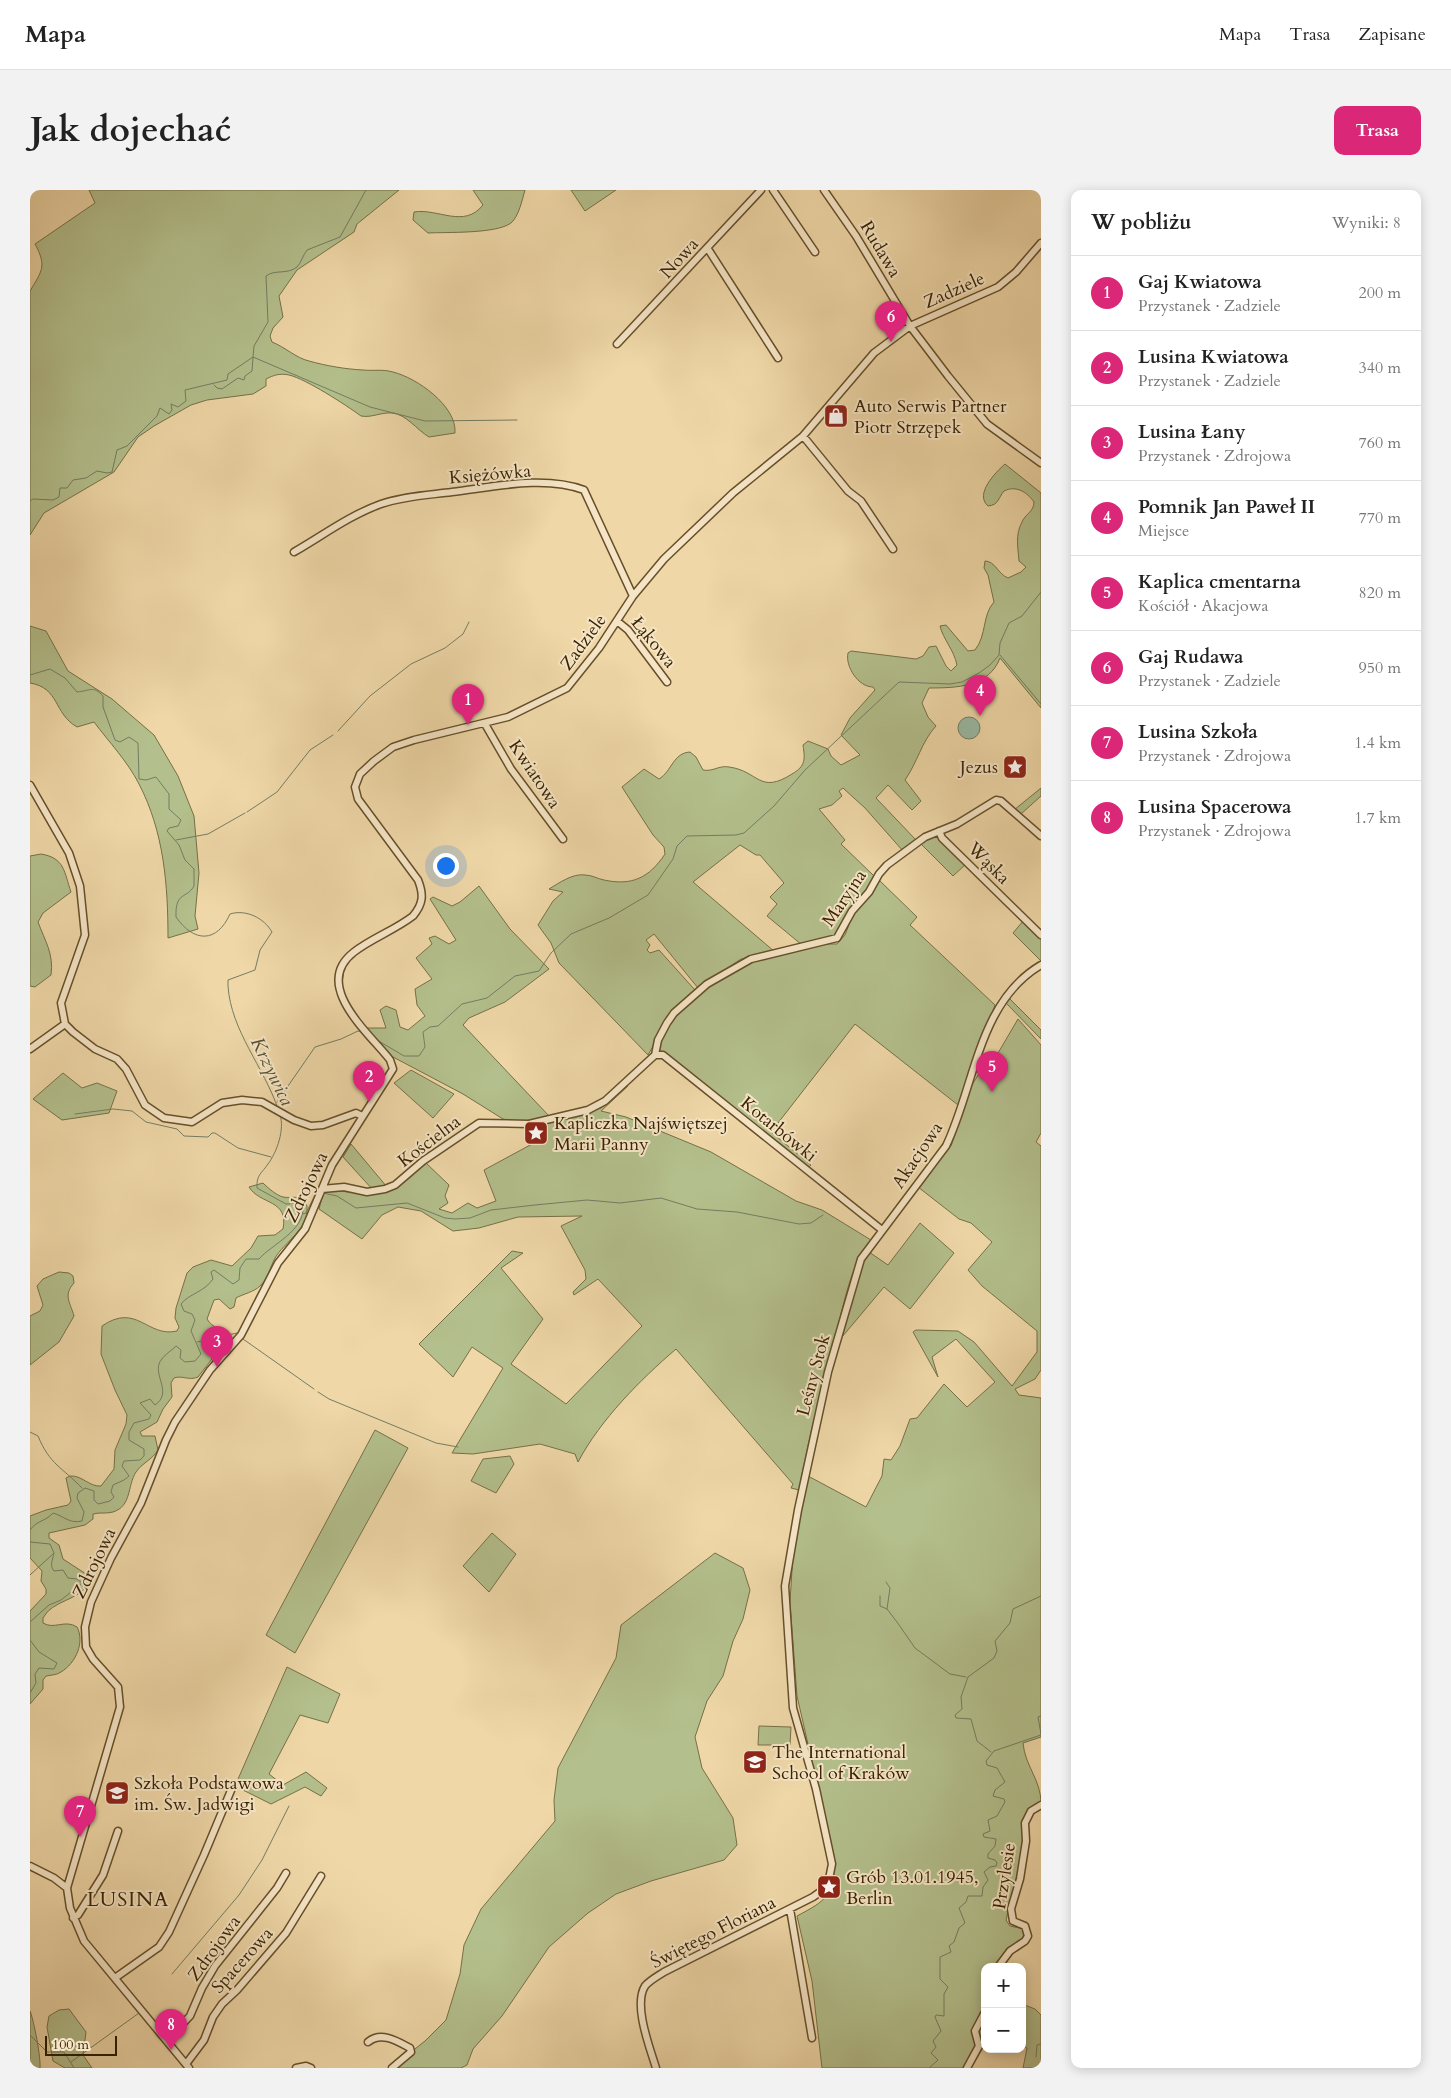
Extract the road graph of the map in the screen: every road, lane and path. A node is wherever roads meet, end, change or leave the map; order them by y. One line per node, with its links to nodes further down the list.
1 (761, 190): 5 (street, Nowa)
2 (773, 190): 6 (street)
3 (824, 190): 7 (street, Rudawa)
4 (1041, 243): 7 (street, Zadziele)
5 (708, 249): 8 (street, Nowa); 9 (street)
6 (815, 252)
7 (910, 326): 10 (street, Zadziele); 11 (street, Rudawa)
8 (617, 344)
9 (778, 358)
10 (803, 436): 12 (street); 14 (street, Zadziele)
11 (1041, 463)
12 (893, 549)
13 (294, 552): 14 (street, Księżówka)
14 (633, 596): 15 (street, Zadziele)
15 (617, 621): 16 (street, Łąkowa); 17 (street, Zadziele)
16 (667, 682)
17 (485, 724): 21 (street, Kwiatowa); 27 (street, Zadziele)
18 (30, 785): 24 (street)
19 (939, 831): 20 (street, Maryjna); 22 (street, Wąska); 26 (street, Maryjna)
20 (1041, 836)
21 (563, 839)
22 (1041, 935)
23 (1041, 965): 29 (street, Akacjowa)
24 (65, 1024): 25 (street); 27 (street)
25 (30, 1049)
26 (655, 1055): 28 (street, Kościelna); 29 (street, Kotarbówki)
27 (364, 1115): 28 (street, Zdrojowa)
28 (322, 1188): 37 (street, Zdrojowa)
29 (882, 1230): 30 (street, Leśny Stok)
30 (794, 1536): 38 (street, Świętego Floriana)
31 (232, 1788): 41 (street)
32 (1041, 1805): 40 (street, Przylesie)
33 (118, 1832): 39 (street)
34 (30, 1866): 37 (street)
35 (286, 1873): 44 (street, Zdrojowa)
36 (322, 1876): 46 (street, Spacerowa)
37 (67, 1888): 39 (street, Zdrojowa)
38 (790, 1908): 43 (street, Świętego Floriana); 50 (street, Świętego Floriana)
39 (73, 1918): 41 (street, Zdrojowa)
40 (1001, 1963)
41 (115, 1978): 44 (street, Zdrojowa)
42 (981, 2020): 51 (street)
43 (812, 2038)
44 (167, 2040): 46 (street, Zdrojowa)
45 (368, 2042): 49 (street)
46 (188, 2066)
47 (296, 2068): 48 (street)
48 (311, 2068)
49 (392, 2068)
50 (656, 2068)
51 (967, 2068)

